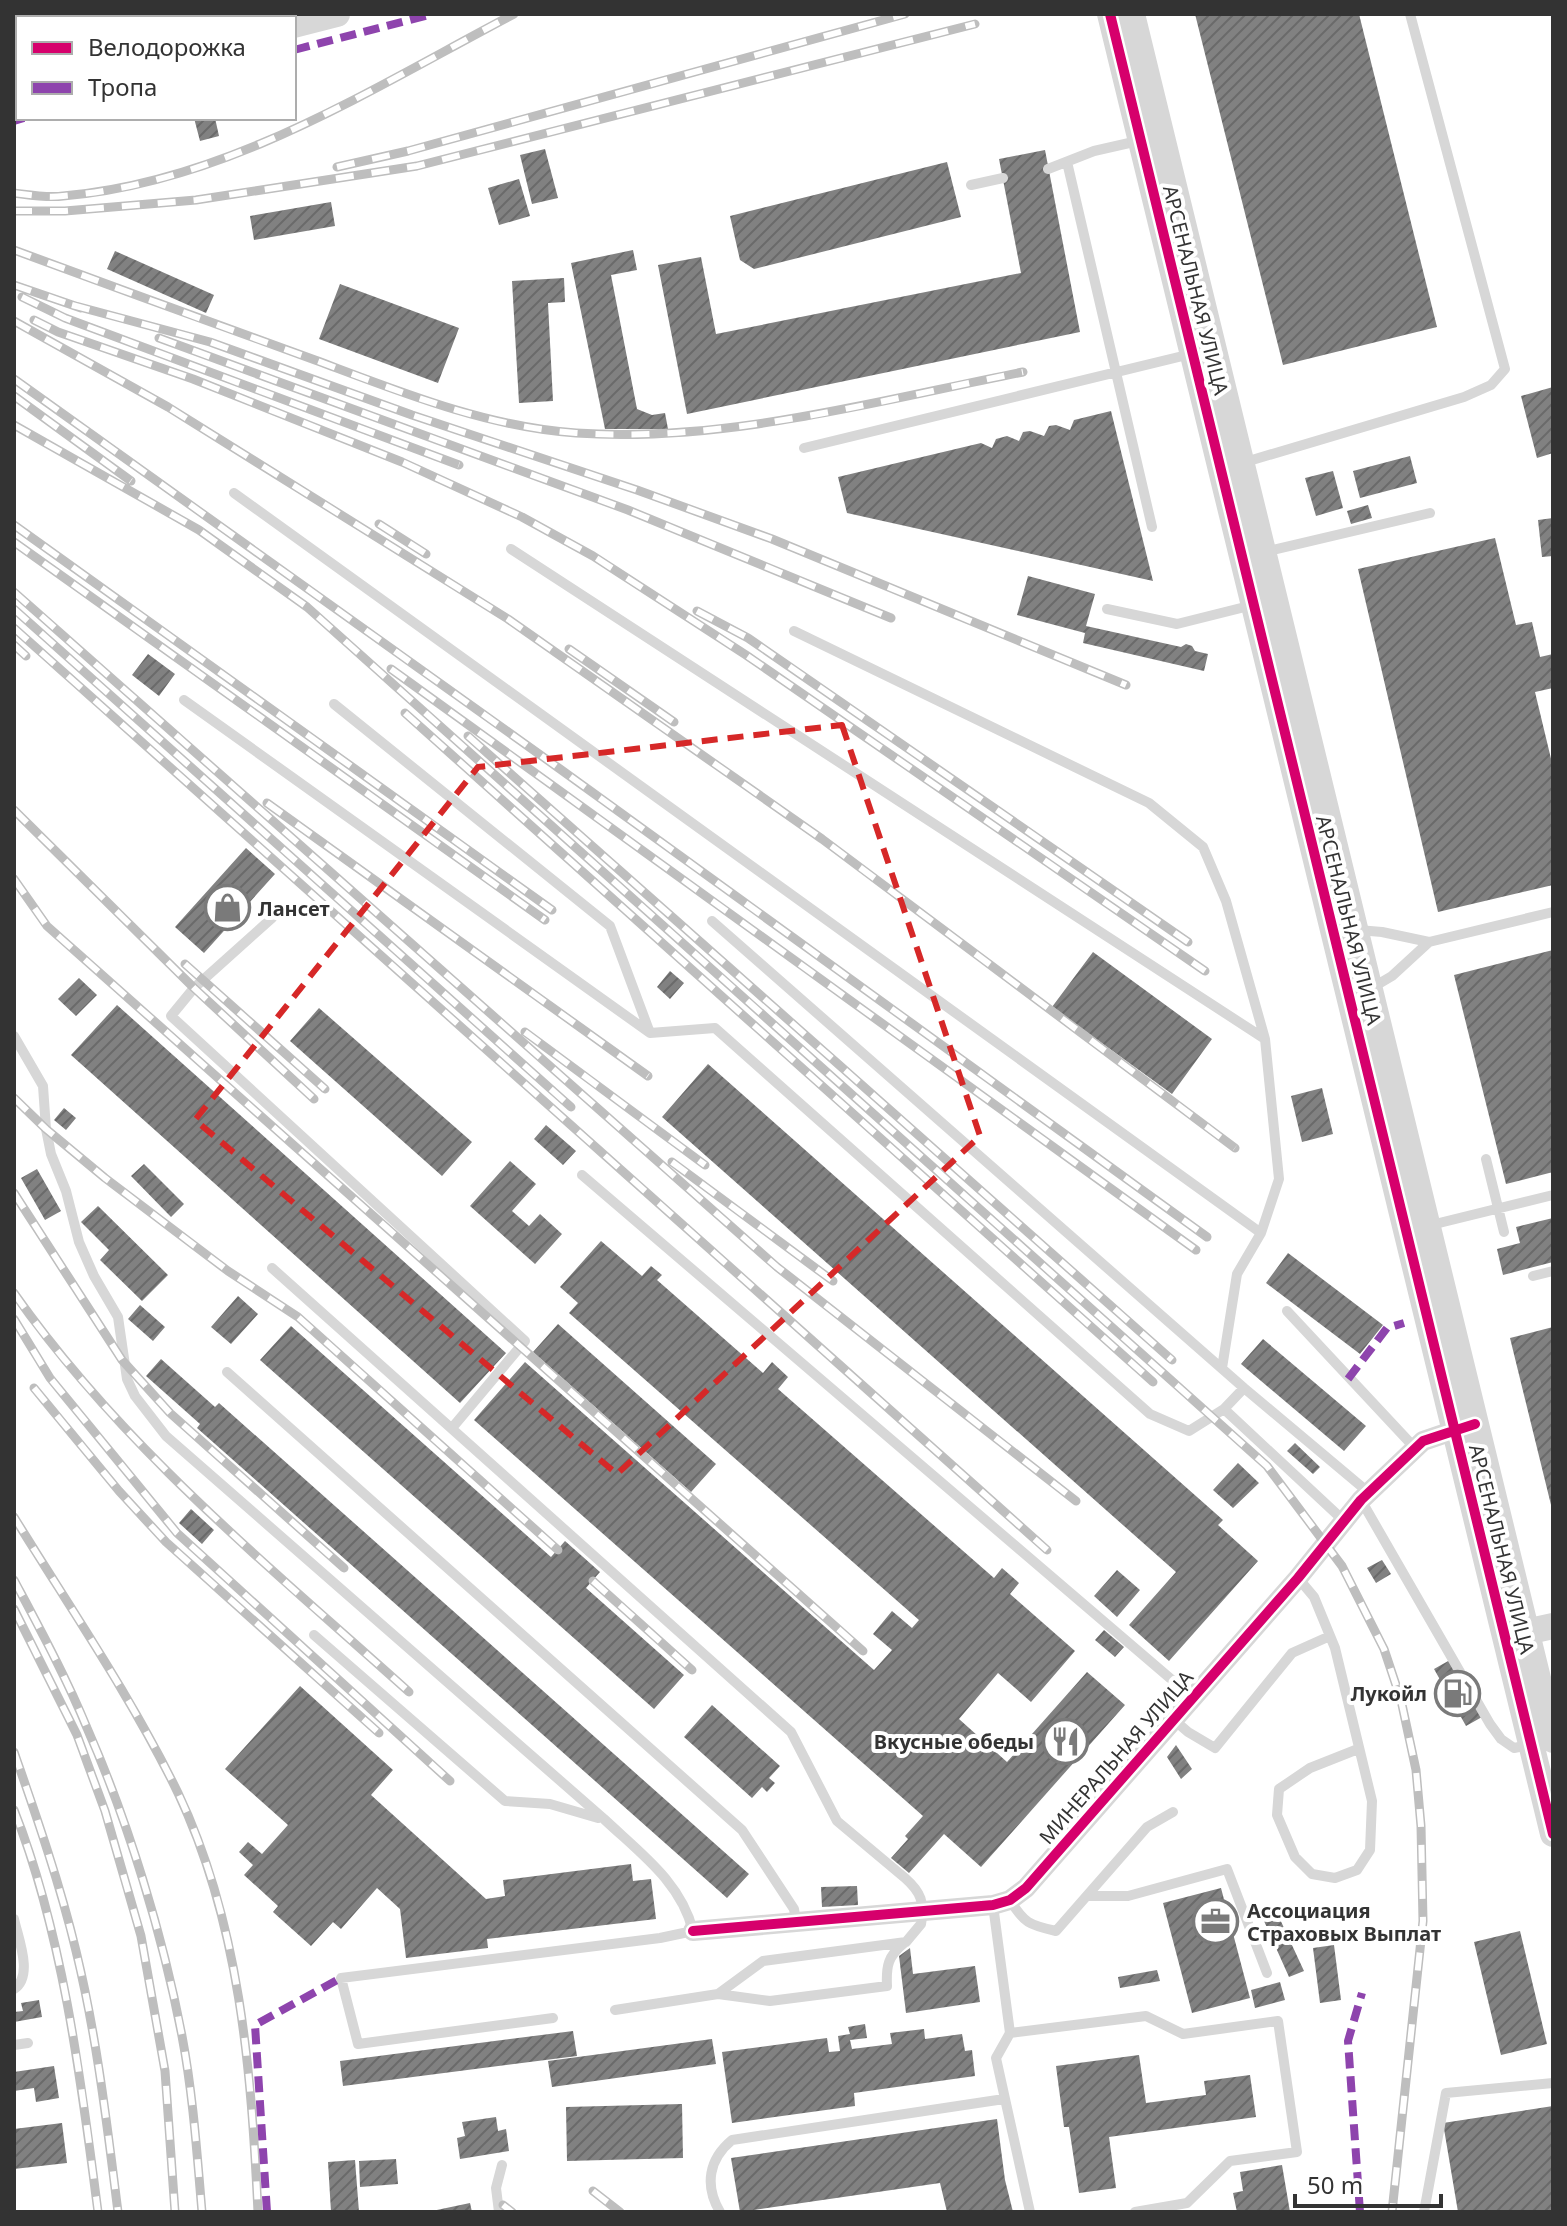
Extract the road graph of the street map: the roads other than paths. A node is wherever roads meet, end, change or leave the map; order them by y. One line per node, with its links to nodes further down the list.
1 (337, 14): 5 (street)
2 (1110, 14): 6 (street, АРСЕНАЛЬНАЯ УЛИЦА)
3 (1132, 14): 6 (street, АРСЕНАЛЬНАЯ УЛИЦА)
4 (1410, 14): 14 (lane)
5 (296, 24)
6 (1152, 138): 7 (lane); 11 (street, АРСЕНАЛЬНАЯ УЛИЦА)
7 (1067, 162): 8 (lane); 12 (lane)
8 (1048, 169)
9 (1003, 178): 10 (lane)
10 (971, 185)
11 (1203, 351): 12 (lane); 14 (street, АРСЕНАЛЬНАЯ УЛИЦА)
12 (1114, 372): 13 (lane); 17 (lane)
13 (804, 448)
14 (1231, 466): 19 (street, АРСЕНАЛЬНАЯ УЛИЦА)
15 (234, 493): 40 (lane)
16 (1430, 513): 19 (lane)
17 (1152, 527)
18 (511, 549): 33 (lane)
19 (1253, 555): 20 (street, АРСЕНАЛЬНАЯ УЛИЦА); 28 (street, АРСЕНАЛЬНАЯ УЛИЦА)
20 (1254, 605): 21 (lane); 28 (street, АРСЕНАЛЬНАЯ УЛИЦА)
21 (1107, 609)
22 (794, 631): 33 (lane)
23 (184, 700): 31 (lane)
24 (334, 704): 31 (lane)
25 (1553, 912): 29 (lane)
26 (272, 918): 50 (lane)
27 (712, 921): 45 (lane)
28 (1344, 932): 29 (lane); 30 (street, АРСЕНАЛЬНАЯ УЛИЦА)
29 (1429, 942): 30 (lane)
30 (1359, 991): 38 (street, АРСЕНАЛЬНАЯ УЛИЦА)
31 (650, 1033): 48 (lane)
32 (14, 1036): 64 (lane)
33 (1265, 1039): 40 (lane)
34 (1486, 1159): 37 (lane)
35 (582, 1175): 59 (lane)
36 (1553, 1195): 37 (lane)
37 (1498, 1208): 38 (lane); 39 (lane)
38 (1417, 1228): 49 (street, АРСЕНАЛЬНАЯ УЛИЦА)
39 (1504, 1232)
40 (1261, 1233): 45 (lane)
41 (272, 1268): 50 (lane)
42 (1553, 1271): 43 (lane)
43 (1533, 1276)
44 (1287, 1311): 51 (lane)
45 (1222, 1368): 47 (lane)
46 (227, 1372): 70 (lane)
47 (1244, 1388): 48 (lane); 52 (lane)
48 (1224, 1409): 53 (lane)
49 (1465, 1426): 51 (street, МИНЕРАЛЬНАЯ УЛИЦА); 56 (street, АРСЕНАЛЬНАЯ УЛИЦА)
50 (452, 1428): 68 (lane)
51 (1414, 1447): 52 (street, МИНЕРАЛЬНАЯ УЛИЦА)
52 (1365, 1496): 53 (street, МИНЕРАЛЬНАЯ УЛИЦА); 61 (lane)
53 (1343, 1520): 54 (street, МИНЕРАЛЬНАЯ УЛИЦА)
54 (1298, 1578): 58 (lane); 59 (street, МИНЕРАЛЬНАЯ УЛИЦА)
55 (1553, 1626): 56 (street)
56 (1515, 1634): 61 (street, АРСЕНАЛЬНАЯ УЛИЦА)
57 (314, 1635): 64 (lane)
58 (1330, 1636): 60 (lane); 62 (lane)
59 (1192, 1697): 60 (street, МИНЕРАЛЬНАЯ УЛИЦА)
60 (1173, 1719): 67 (street, МИНЕРАЛЬНАЯ УЛИЦА)
61 (1546, 1743): 65 (street, АРСЕНАЛЬНАЯ УЛИЦА)
62 (1358, 1749): 62 (lane)
63 (1173, 1812): 66 (lane)
64 (604, 1819): 71 (lane)
65 (1553, 1834)
66 (1088, 1896): 67 (lane); 73 (lane)
67 (1001, 1902): 68 (street); 78 (lane)
68 (923, 1912): 70 (street); 72 (lane)
69 (14, 1919): 74 (lane)
70 (796, 1921): 71 (street)
71 (693, 1931): 77 (lane)
72 (906, 1942): 75 (lane); 75 (lane)
73 (1267, 1973)
74 (14, 1989)
75 (718, 1994): 76 (lane)
76 (615, 2010)
77 (553, 2018)
78 (1010, 2033): 82 (lane); 87 (lane)
79 (28, 2043): 80 (lane)
80 (14, 2045)
81 (1553, 2083): 88 (lane)
82 (1004, 2099): 85 (lane); 86 (lane)
83 (502, 2165): 84 (lane)
84 (499, 2212)
85 (720, 2212)
86 (1030, 2212)
87 (1135, 2212)
88 (1424, 2212)

